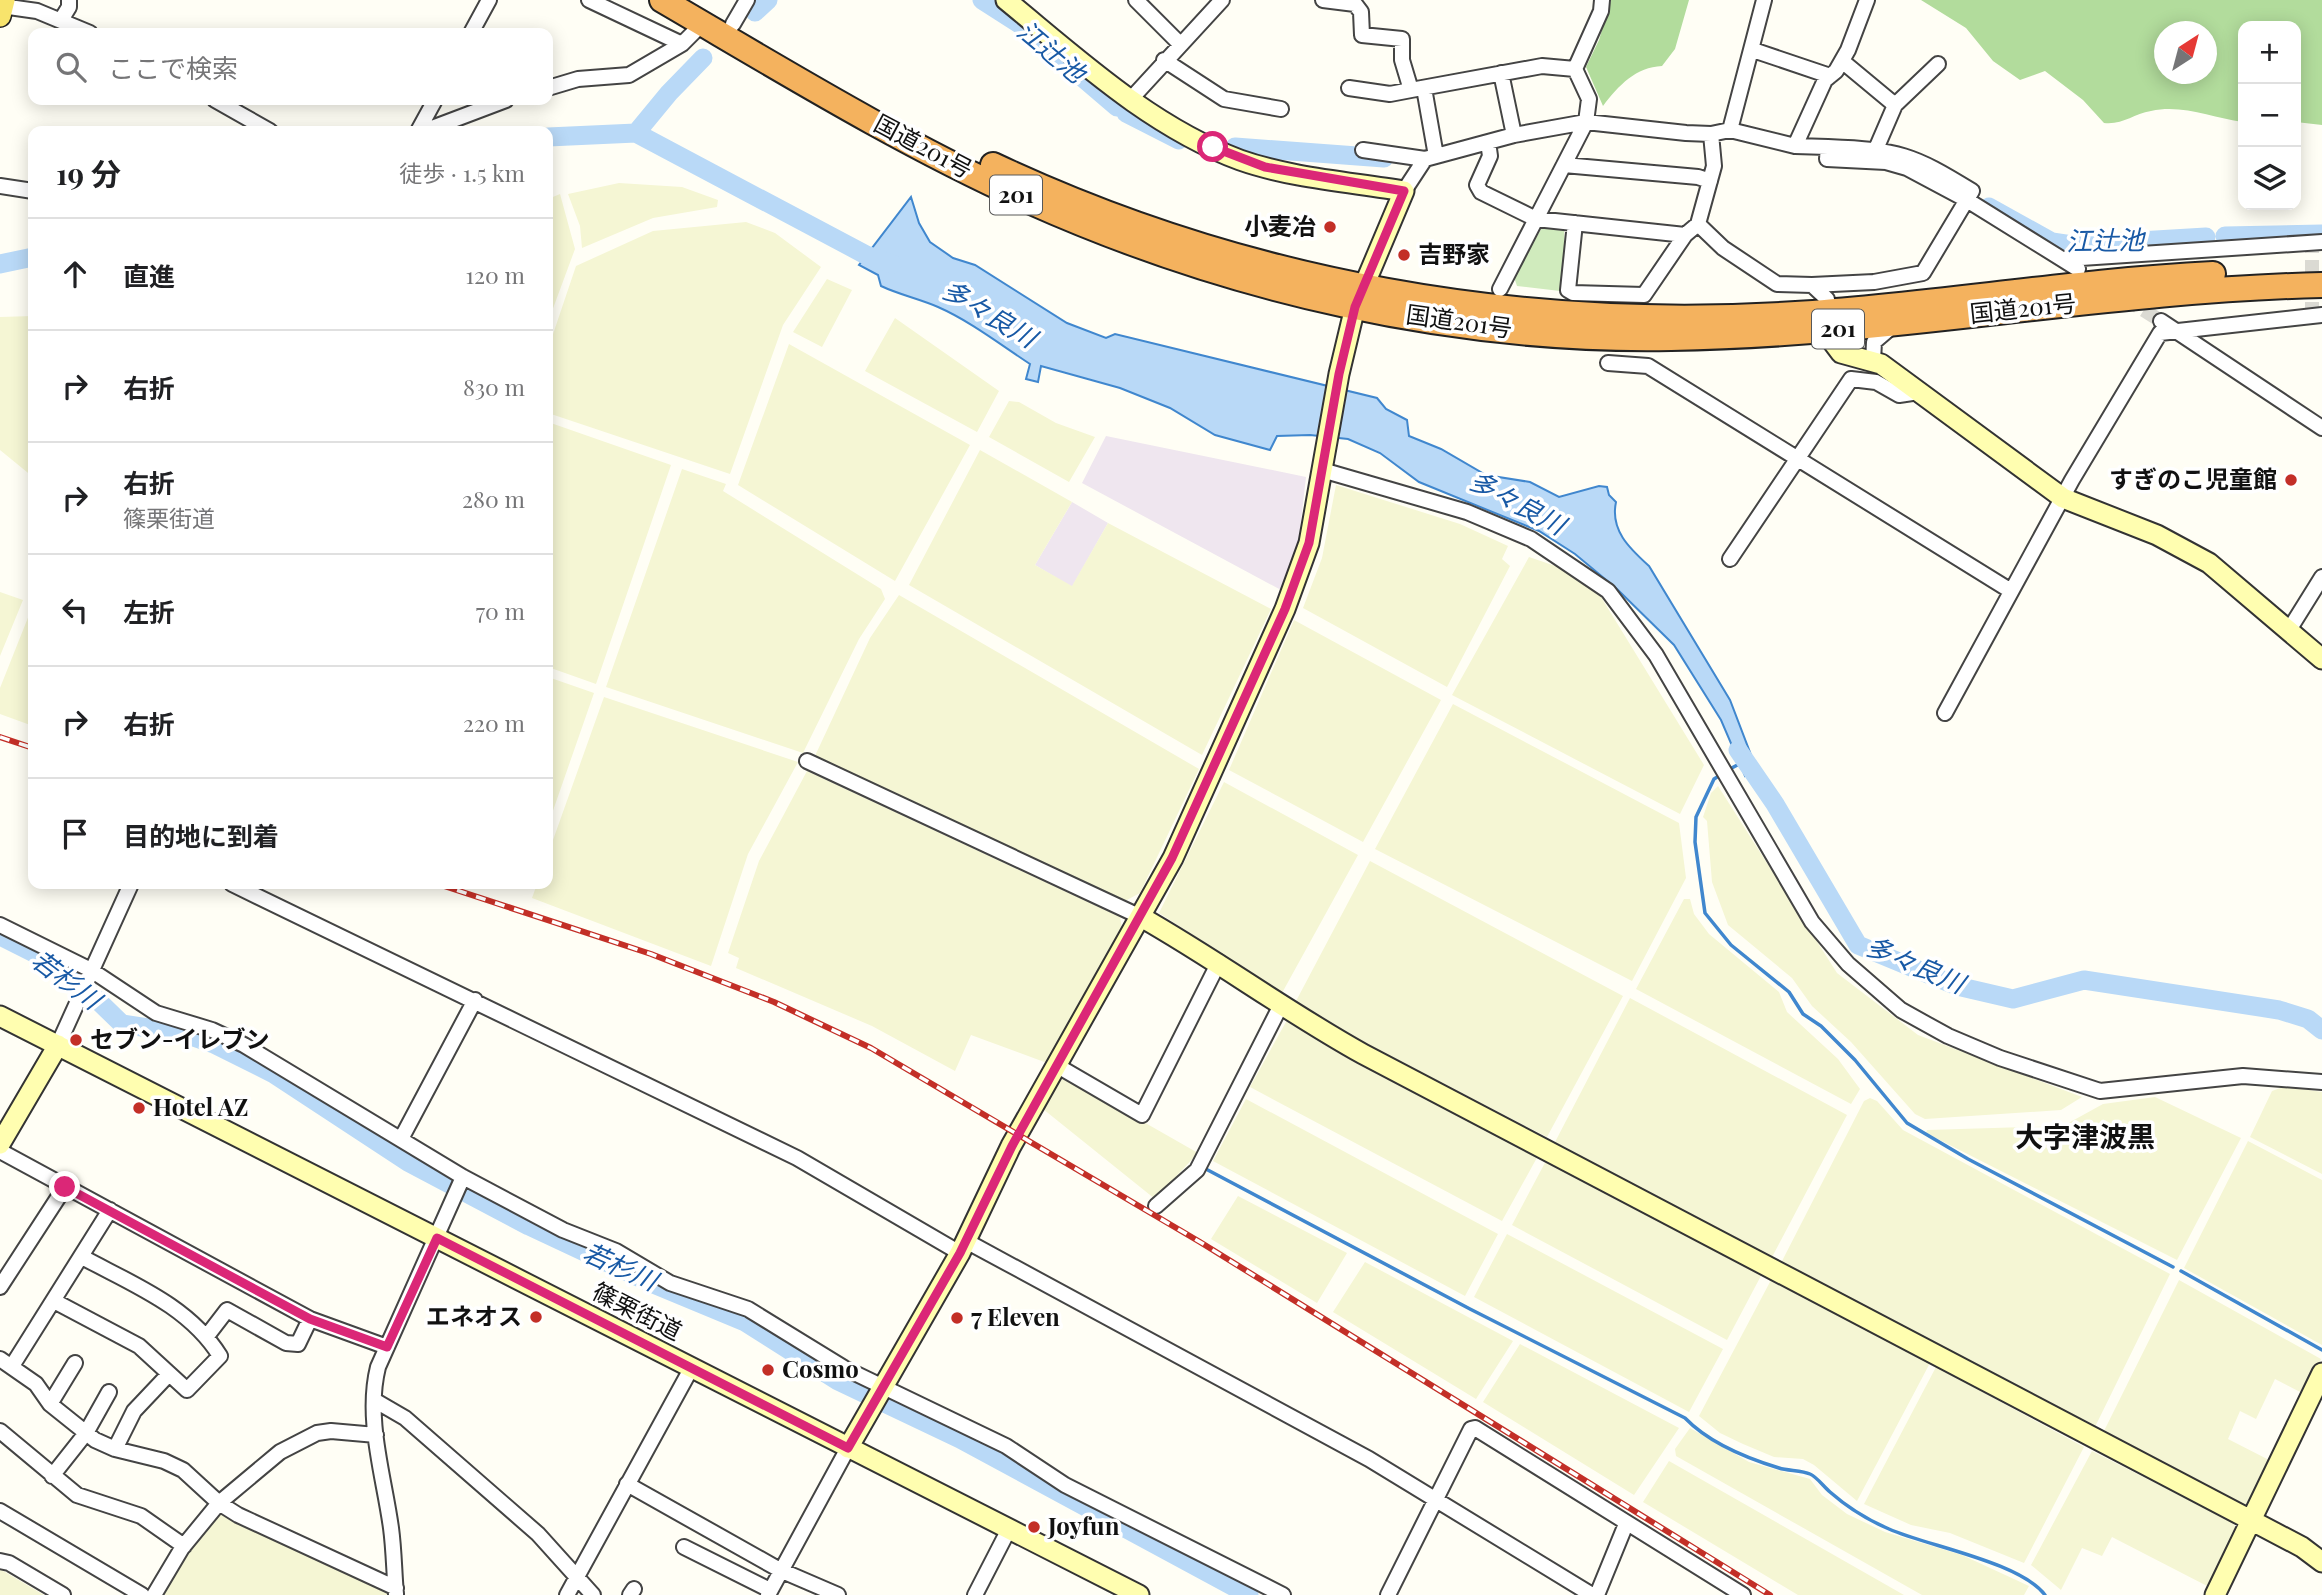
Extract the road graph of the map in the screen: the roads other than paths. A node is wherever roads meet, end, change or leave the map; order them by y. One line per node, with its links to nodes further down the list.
1 (69, 0): 15 (street)
2 (489, 0): 19 (street)
3 (589, 0): 21 (street)
4 (662, 0): 16 (highway, 国道201号 / 201)
5 (692, 0): 17 (highway, 国道201号 / 201)
6 (747, 0): 17 (street)
7 (1006, 0): 32 (street)
8 (1136, 0): 20 (street)
9 (1222, 0): 20 (street)
10 (1323, 0): 31 (street)
11 (1602, 0): 26 (street)
12 (1764, 0): 22 (street)
13 (1867, 0): 24 (street)
14 (1, 7): 15 (street)
15 (61, 20): 18 (street)
16 (702, 24): 21 (street); 67 (highway, 国道201号 / 201)
17 (733, 24): 67 (highway, 国道201号 / 201)
18 (79, 28)
19 (474, 28)
20 (1179, 43): 23 (street)
21 (682, 44): 29 (street)
22 (1753, 50): 28 (street); 42 (street)
23 (1164, 60): 32 (street); 37 (street)
24 (1842, 61): 28 (street); 36 (street)
25 (1938, 64): 36 (street)
26 (1575, 69): 27 (street); 38 (street)
27 (1502, 73): 31 (street); 44 (street)
28 (1830, 76): 46 (street)
29 (553, 86)
30 (1349, 88): 31 (street)
31 (1417, 89): 50 (street)
32 (1130, 100): 55 (street)
33 (224, 105): 39 (street)
34 (432, 105): 40 (street)
35 (493, 105): 41 (street)
36 (1895, 105): 48 (street)
37 (1281, 109)
38 (1586, 122): 43 (street); 44 (street); 51 (street)
39 (261, 126)
40 (421, 126)
41 (437, 126)
42 (1730, 130): 43 (street); 46 (street)
43 (1711, 134): 52 (street)
44 (1514, 135): 45 (street)
45 (1488, 142): 50 (street); 57 (street)
46 (1795, 146): 47 (street)
47 (1828, 147): 48 (street); 56 (street)
48 (1876, 149): 56 (street)
49 (1363, 150): 50 (street)
50 (1431, 158): 55 (street)
51 (1564, 164): 52 (street); 57 (street)
52 (1710, 181): 59 (street)
53 (0, 186): 54 (street)
54 (28, 190)
55 (1404, 191): 67 (street)
56 (1967, 200): 61 (street); 64 (street)
57 (1536, 219): 58 (street); 66 (street)
58 (1575, 223): 60 (street); 60 (street)
59 (1698, 223): 60 (street); 63 (street)
60 (1685, 235)
61 (2322, 242)
62 (2322, 269): 70 (highway, 国道201号 / 201)
63 (1777, 284): 64 (street); 69 (street)
64 (1812, 285): 70 (street)
65 (2322, 285): 72 (highway, 国道201号 / 201)
66 (1500, 289)
67 (1358, 298): 69 (highway, 国道201号 / 201); 70 (highway, 国道201号 / 201); 79 (street)
68 (2322, 315): 73 (street)
69 (1753, 316): 70 (highway, 国道201号 / 201)
70 (1828, 321): 72 (highway, 国道201号 / 201); 74 (street)
71 (2161, 321): 73 (street)
72 (1898, 322): 74 (street)
73 (2174, 330): 77 (street); 80 (street)
74 (1873, 361): 76 (street)
75 (1608, 363): 78 (street)
76 (1919, 393): 78 (street); 80 (street)
77 (2322, 428)
78 (1798, 459): 81 (street); 83 (street)
79 (1323, 465): 90 (street); 99 (street)
80 (2063, 498): 83 (street); 84 (street)
81 (1730, 559)
82 (2322, 577): 84 (street)
83 (2011, 592): 86 (street)
84 (2289, 630): 85 (street)
85 (2322, 659)
86 (1945, 713)
87 (807, 761): 90 (street)
88 (129, 889): 93 (street)
89 (242, 889): 94 (street)
90 (1141, 917): 92 (street); 98 (street)
91 (0, 925): 93 (street)
92 (1219, 962): 95 (street); 98 (street)
93 (91, 970): 97 (street); 100 (street)
94 (475, 1000): 100 (street); 108 (street)
95 (1281, 1005): 105 (street); 134 (street)
96 (0, 1016): 97 (street, 篠栗街道)
97 (58, 1045): 101 (street); 107 (street, 篠栗街道)
98 (1056, 1065): 108 (street)
99 (2322, 1082)
100 (401, 1139): 103 (street)
101 (0, 1144)
102 (0, 1152): 104 (street)
103 (463, 1177): 107 (street); 120 (street)
104 (65, 1187): 106 (street); 110 (street)
105 (1156, 1206)
106 (110, 1210): 109 (street); 112 (street)
107 (437, 1238): 114 (street); 117 (street, 篠栗街道)
108 (962, 1247): 120 (street); 131 (street)
109 (82, 1257): 111 (street); 113 (street)
110 (0, 1287)
111 (54, 1301): 115 (street); 119 (street)
112 (310, 1319): 113 (street); 114 (street)
113 (207, 1336): 119 (street)
114 (387, 1347): 122 (street)
115 (6, 1363): 123 (street)
116 (75, 1363): 123 (street)
117 (692, 1367): 127 (street, 篠栗街道); 130 (street)
118 (2322, 1373): 134 (street)
119 (169, 1374): 128 (street)
120 (885, 1388): 127 (street); 153 (street)
121 (109, 1392): 125 (street)
122 (374, 1400): 126 (street); 142 (street)
123 (50, 1404): 125 (street)
124 (0, 1431): 129 (street)
125 (86, 1433): 128 (street); 129 (street)
126 (376, 1435): 132 (street); 143 (street)
127 (848, 1448): 136 (street, 篠栗街道); 141 (street)
128 (115, 1449): 132 (street)
129 (52, 1476): 137 (street)
130 (627, 1484): 141 (street); 142 (street)
131 (1435, 1497): 135 (street); 154 (street); 155 (street)
132 (219, 1503): 137 (street); 143 (street)
133 (0, 1511): 146 (street)
134 (2250, 1523): 140 (street); 157 (street)
135 (1626, 1524): 155 (street); 156 (street)
136 (1009, 1529): 151 (street); 152 (street, 篠栗街道)
137 (184, 1546): 147 (street)
138 (684, 1547): 144 (street)
139 (0, 1561): 145 (street)
140 (2322, 1562)
141 (780, 1570): 144 (street); 150 (street)
142 (576, 1579): 148 (street); 149 (street)
143 (396, 1592)
144 (769, 1593)
145 (64, 1595)
146 (142, 1595)
147 (154, 1595)
148 (567, 1595)
149 (593, 1595)
150 (838, 1595)
151 (975, 1595)
152 (1139, 1595)
153 (1283, 1595)
154 (1388, 1595)
155 (1595, 1595)
156 (1743, 1595)
157 (2216, 1595)

